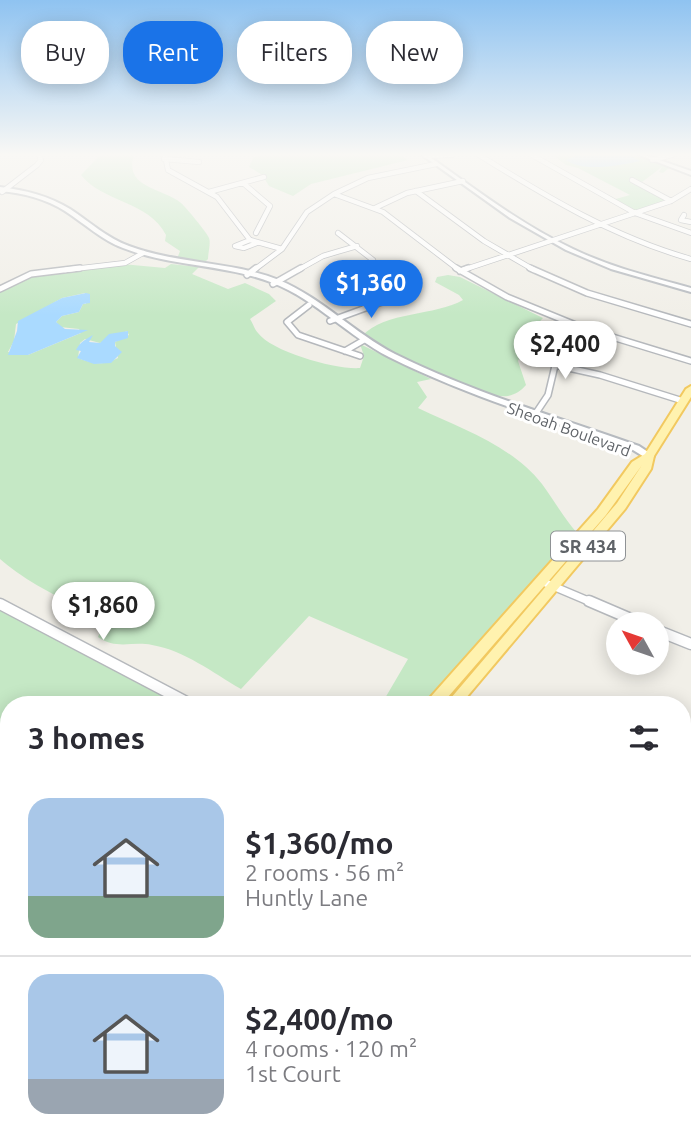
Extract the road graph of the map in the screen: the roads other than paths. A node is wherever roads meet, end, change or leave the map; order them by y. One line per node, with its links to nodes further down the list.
1 (61, 208): 25 (street, Sheoah Boulevard)
2 (226, 208): 16 (street)
3 (268, 208): 13 (street)
4 (312, 208): 24 (street)
5 (375, 208): 29 (street)
6 (440, 208): 26 (street)
7 (504, 208): 21 (street)
8 (566, 208): 15 (street)
9 (627, 208): 11 (street)
10 (649, 208): 11 (street)
11 (635, 213): 15 (street); 19 (street)
12 (691, 222): 14 (street)
13 (259, 224): 16 (street); 17 (street)
14 (676, 225)
15 (595, 226): 21 (street); 28 (street)
16 (240, 228): 20 (street)
17 (256, 233)
18 (338, 233): 23 (street)
19 (691, 233)
20 (250, 240): 22 (street); 22 (street)
21 (552, 240): 26 (street); 33 (street)
22 (257, 243): 24 (street)
23 (357, 246): 27 (street); 31 (street)
24 (282, 249): 30 (street)
25 (141, 254): 30 (street, Sheoah Boulevard); 32 (street)
26 (507, 256): 29 (street); 39 (street)
27 (373, 260)
28 (691, 260)
29 (460, 271): 40 (street)
30 (248, 274): 31 (street, Sheoah Boulevard)
31 (275, 283): 36 (street, Sheoah Boulevard); 38 (street, Sheoah Boulevard)
32 (0, 289)
33 (691, 290)
34 (346, 292): 37 (street)
35 (404, 294): 37 (street)
36 (309, 305): 38 (street, Sheoah Boulevard); 42 (street)
37 (369, 307): 38 (street)
38 (332, 320): 41 (street, Sheoah Boulevard)
39 (691, 324)
40 (583, 328): 44 (street); 45 (street)
41 (362, 341): 42 (street); 48 (street, Sheoah Boulevard)
42 (345, 351): 43 (street)
43 (360, 356)
44 (691, 361)
45 (555, 365): 47 (street); 48 (street)
46 (691, 389): 47 (main road, SR 434)
47 (683, 401): 49 (main road, SR 434)
48 (535, 415): 49 (street, Sheoah Boulevard)
49 (649, 456): 50 (main road, SR 434)
50 (547, 584): 52 (main road, SR 434); 53 (street); 54 (main road, SR 434)
51 (0, 604): 57 (street)
52 (520, 605): 54 (main road); 58 (main road, SR 434)
53 (614, 612)
54 (517, 629): 59 (main road, SR 434)
55 (669, 635): 56 (street)
56 (691, 644)
57 (175, 696)
58 (440, 696)
59 (460, 696)

